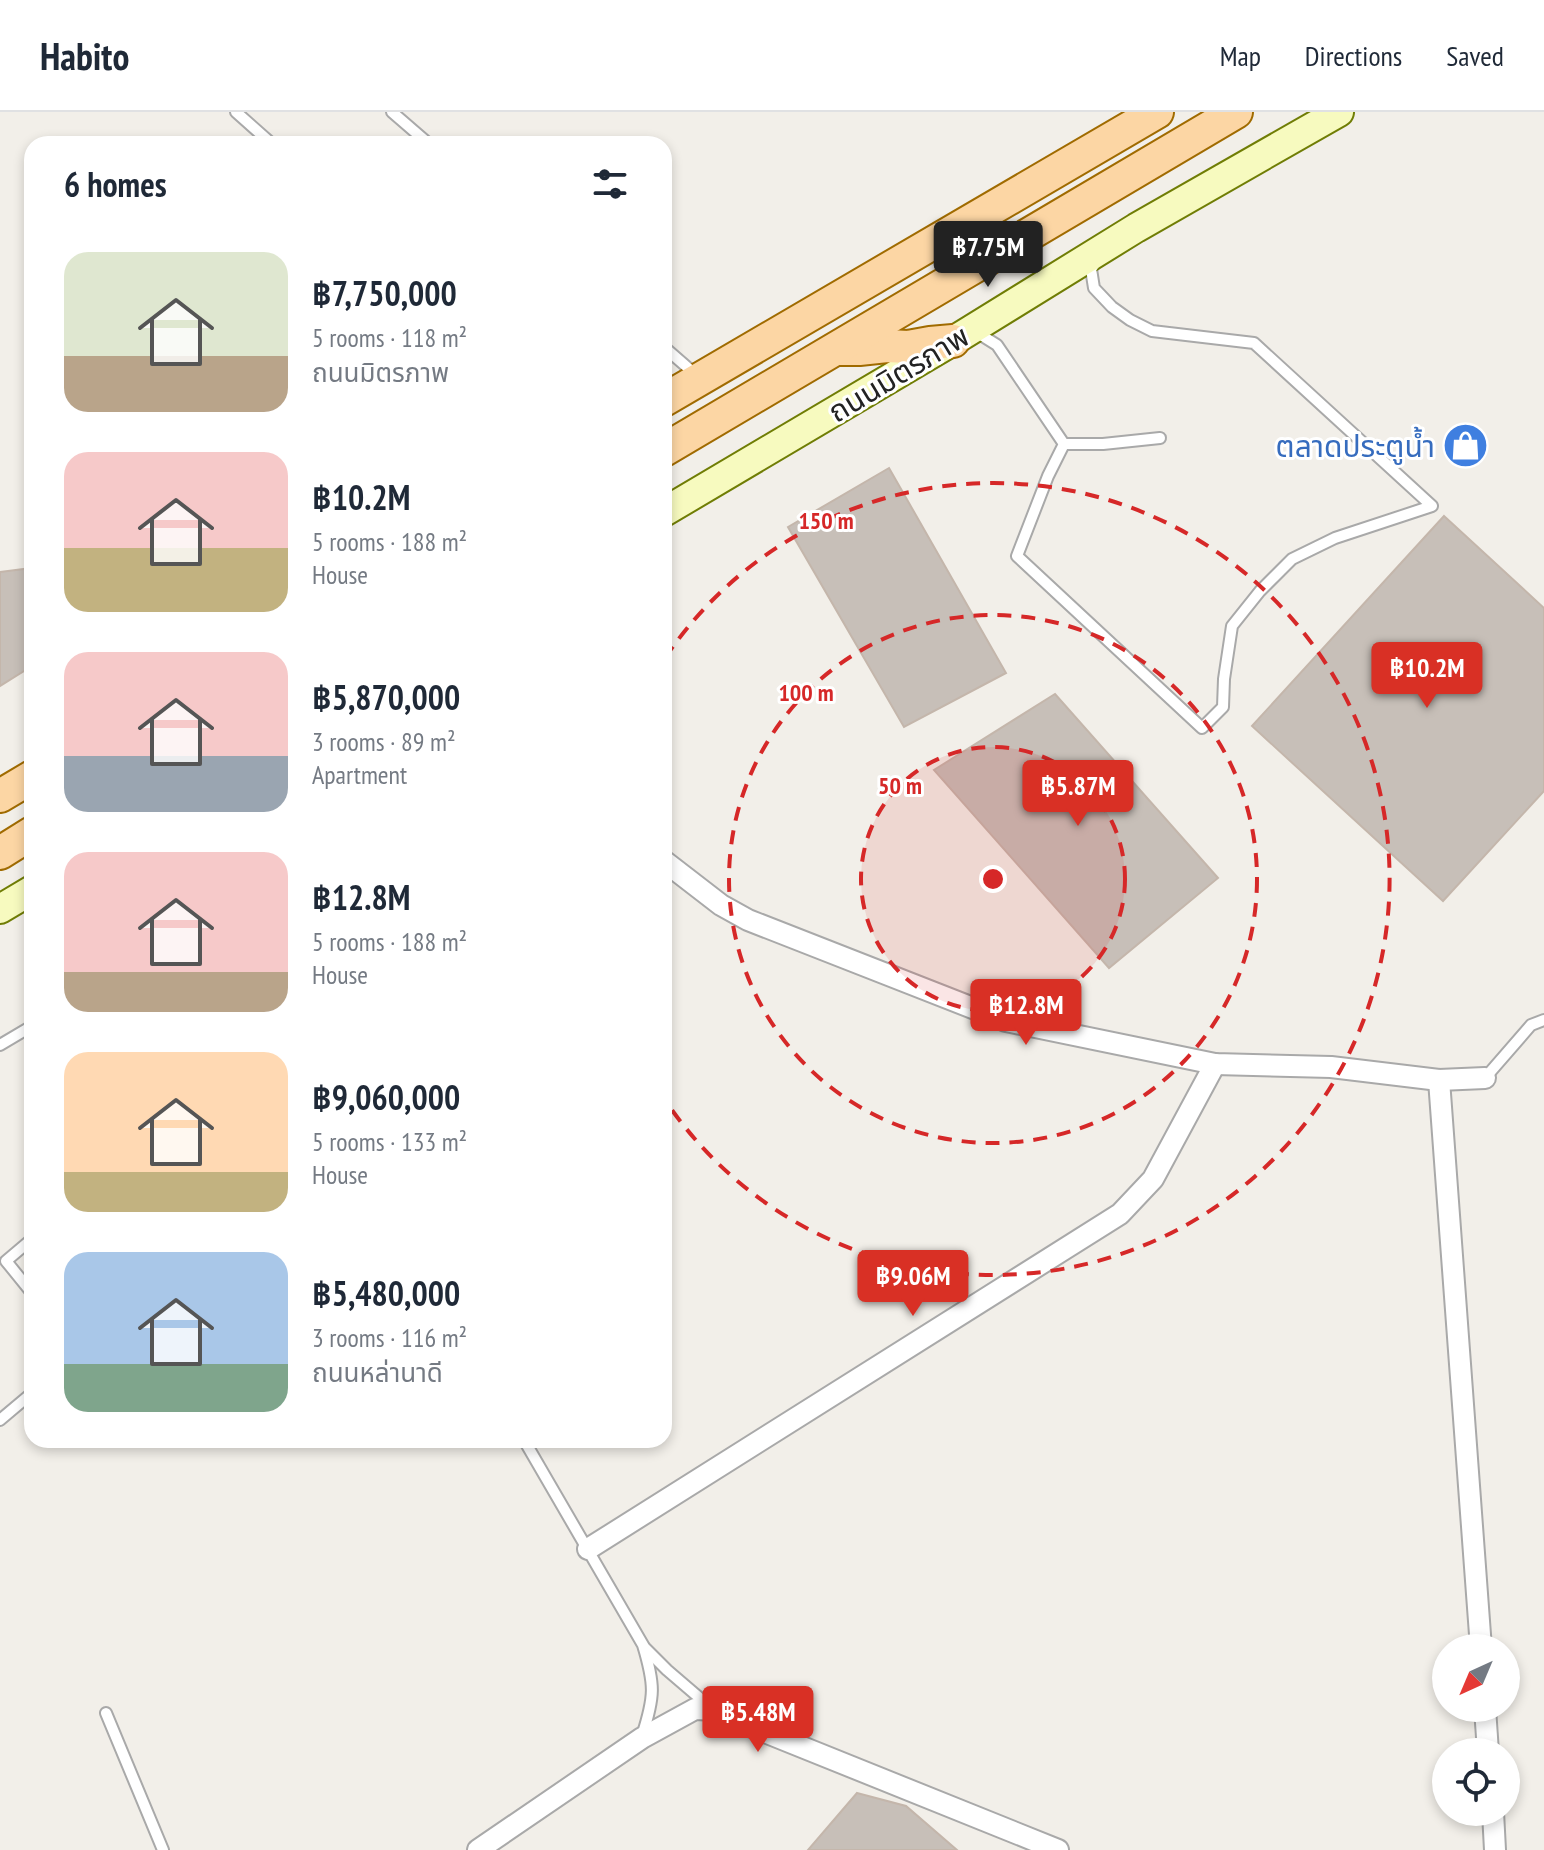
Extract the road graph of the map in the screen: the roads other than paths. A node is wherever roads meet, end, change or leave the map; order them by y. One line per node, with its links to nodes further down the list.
1 (236, 112): 6 (lane)
2 (392, 112): 7 (lane)
3 (1157, 112): 12 (main road)
4 (1236, 112): 10 (main road, ถนนมิตรภาพ)
5 (1339, 112): 8 (main road, ถนนมิตรภาพ)
6 (263, 136)
7 (420, 136)
8 (1104, 248): 9 (main road, ถนนมิตรภาพ); 15 (lane)
9 (962, 335): 10 (main road); 15 (lane); 17 (main road, ถนนมิตรภาพ)
10 (836, 349): 16 (main road, ถนนมิตรภาพ)
11 (672, 354): 12 (lane)
12 (700, 378): 13 (main road)
13 (672, 395)
14 (1160, 438): 15 (lane)
15 (1064, 444)
16 (672, 445)
17 (672, 507)
18 (24, 782): 19 (main road)
19 (0, 796)
20 (24, 838): 21 (main road)
21 (0, 853)
22 (672, 867): 28 (street)
23 (24, 895): 24 (main road)
24 (0, 909)
25 (1544, 1020): 29 (lane)
26 (24, 1031): 27 (lane)
27 (0, 1045)
28 (1215, 1064): 30 (street); 36 (street)
29 (1485, 1078): 30 (street)
30 (1439, 1080): 37 (street)
31 (24, 1246): 32 (lane)
32 (24, 1283)
33 (24, 1400): 34 (lane)
34 (0, 1420)
35 (529, 1448): 36 (lane)
36 (588, 1549): 38 (lane)
37 (1480, 1634)
38 (643, 1645): 39 (lane); 41 (lane)
39 (716, 1710): 41 (street); 45 (street)
40 (106, 1713): 43 (lane)
41 (642, 1738): 44 (street)
42 (1494, 1826): 46 (street)
43 (163, 1850)
44 (478, 1850)
45 (1058, 1850)
46 (1495, 1850)

